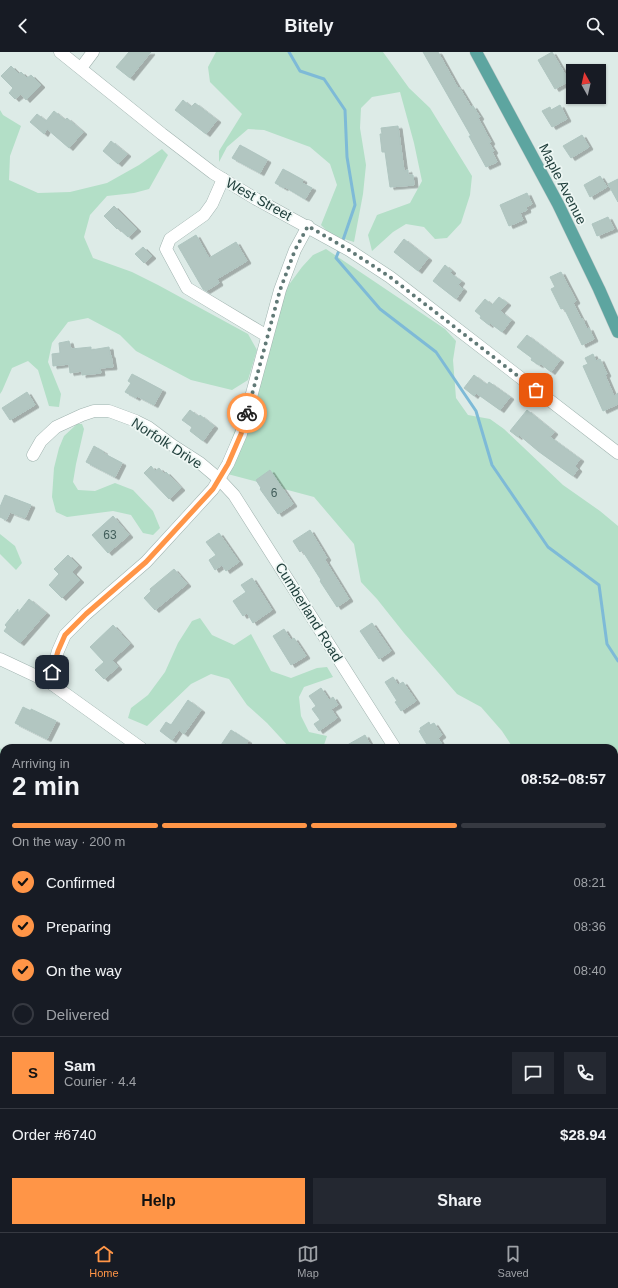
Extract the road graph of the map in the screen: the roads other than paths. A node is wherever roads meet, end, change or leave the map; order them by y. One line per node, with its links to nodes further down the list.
1 (60, 52): 4 (street, West Street)
2 (93, 52): 4 (street)
3 (476, 52): 7 (main road, Maple Avenue)
4 (81, 68): 5 (street, West Street)
5 (223, 179): 6 (street, West Street); 8 (street)
6 (308, 226): 8 (street); 9 (street, West Street)
7 (618, 332)
8 (267, 336): 11 (street)
9 (618, 453)
10 (33, 455): 11 (street, Norfolk Drive)
11 (219, 479): 13 (street); 15 (street, Cumberland Road)
12 (0, 658): 13 (street)
13 (49, 682): 14 (street)
14 (135, 744)
15 (392, 744)

